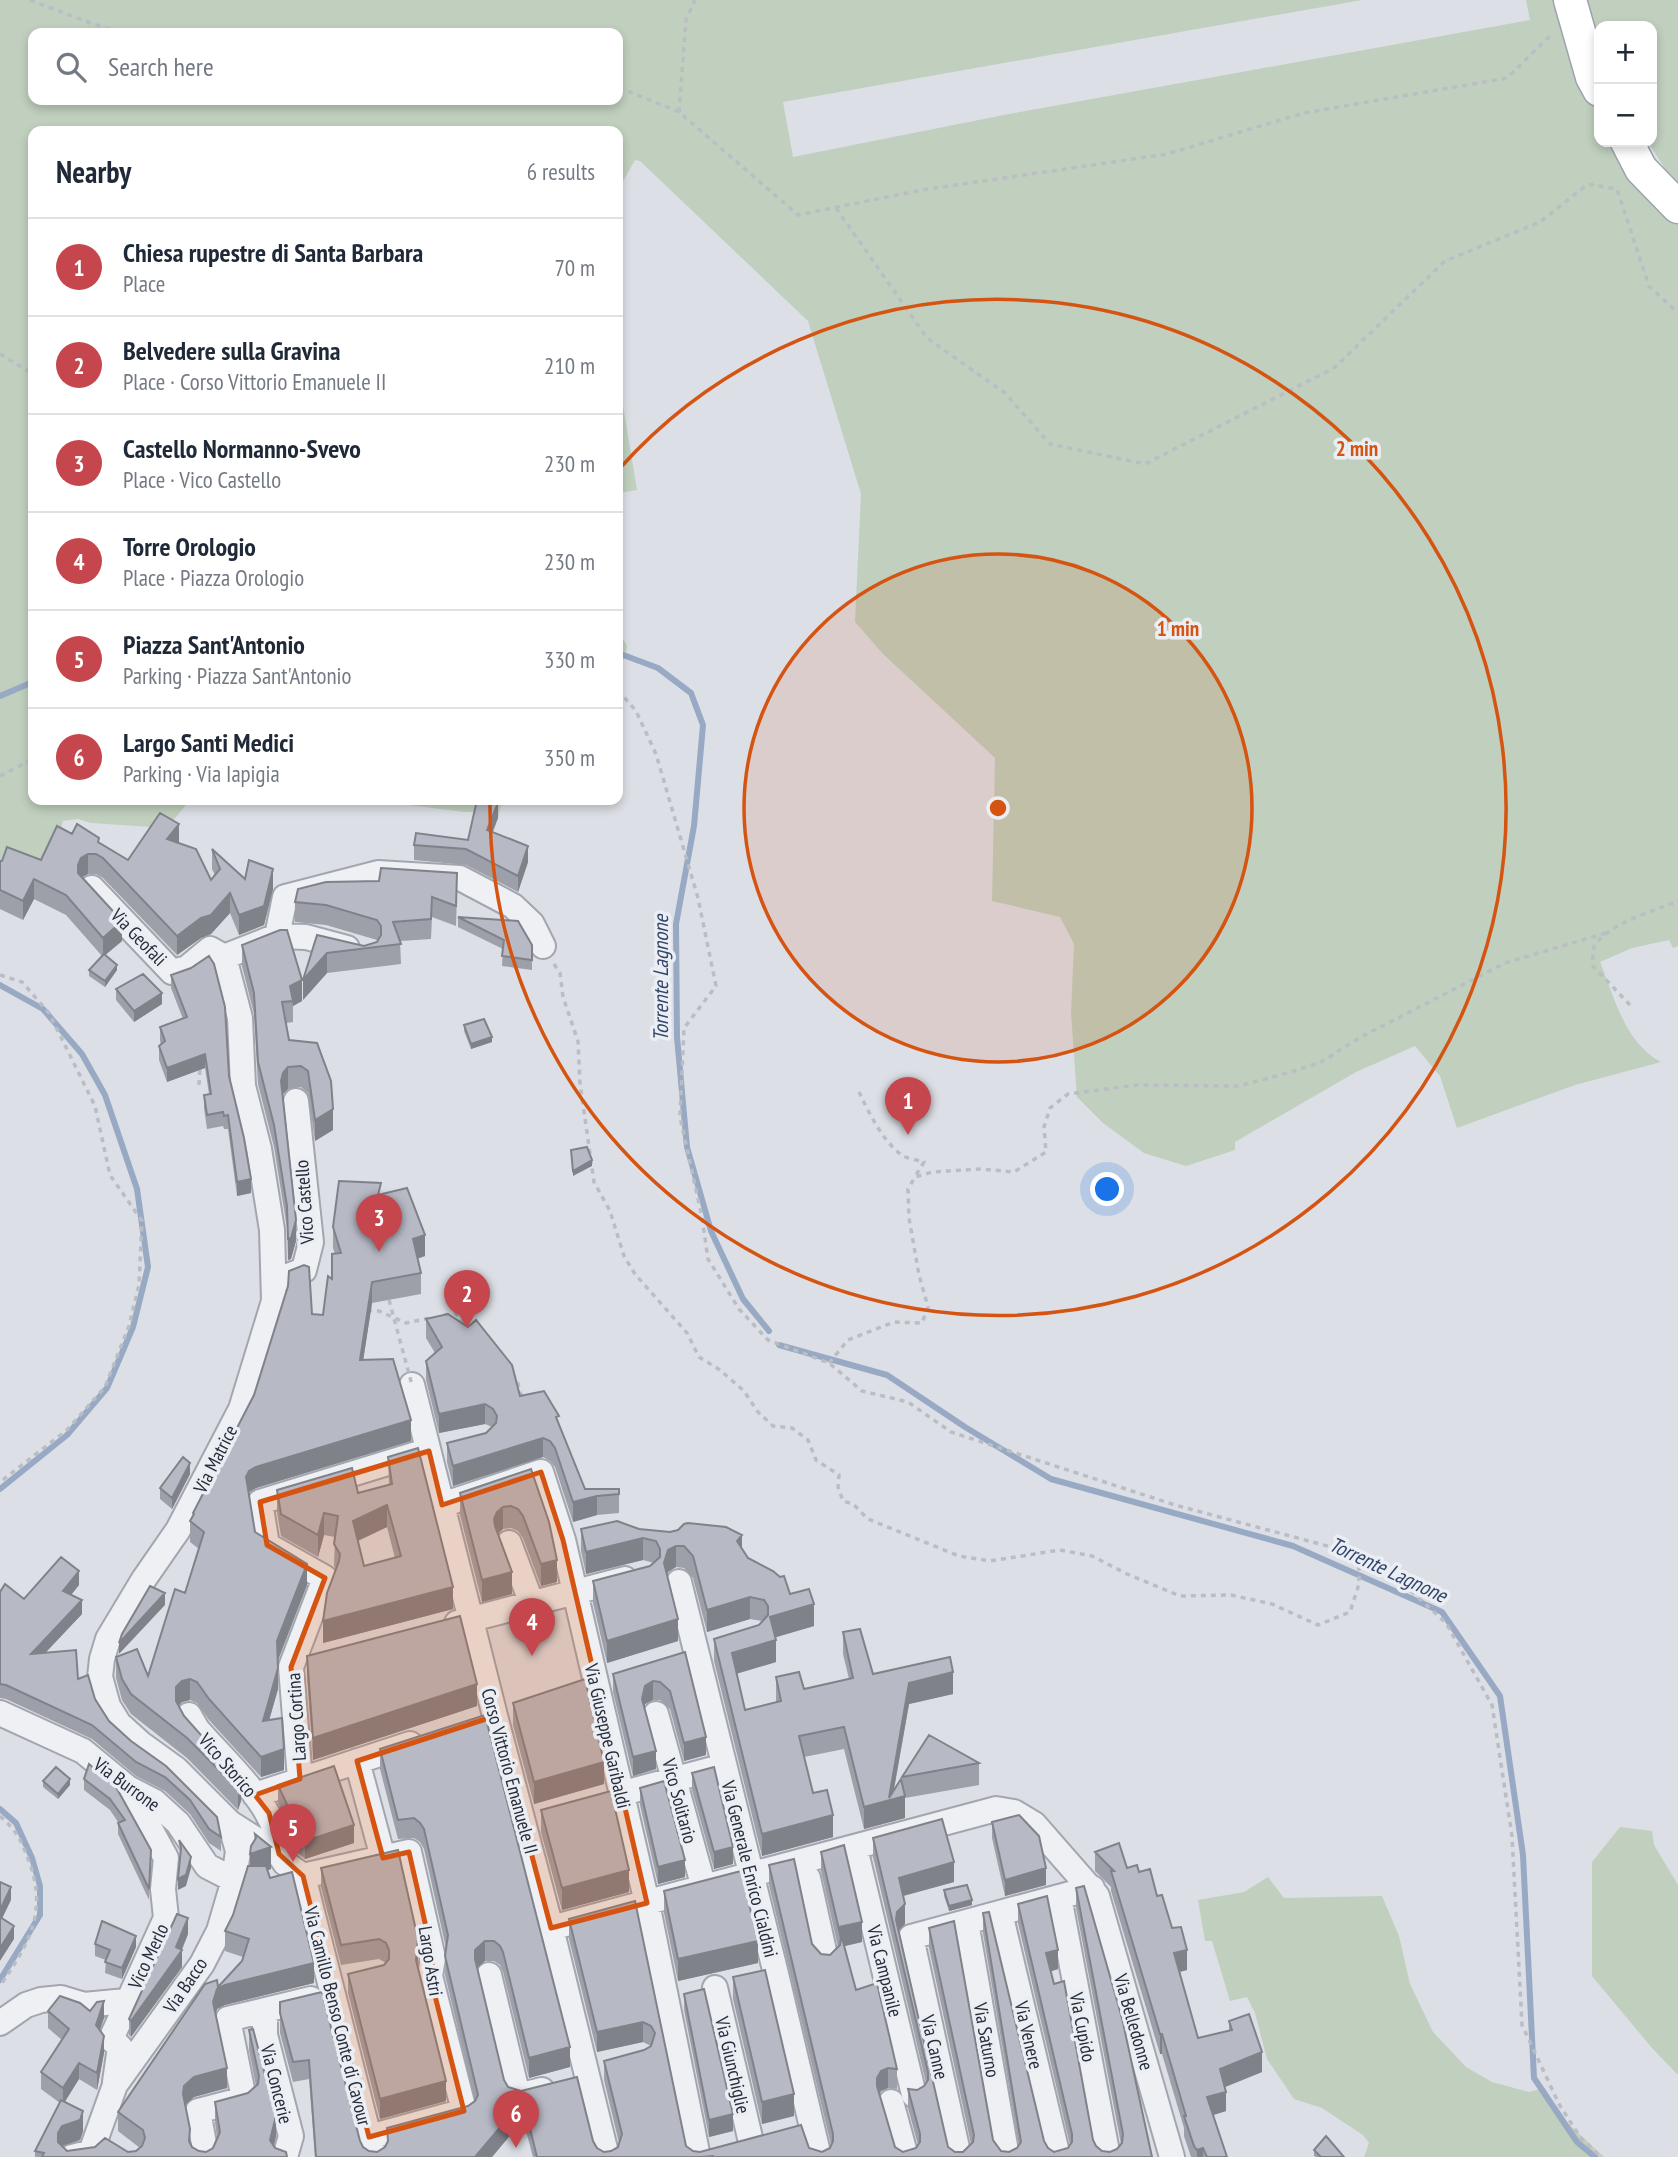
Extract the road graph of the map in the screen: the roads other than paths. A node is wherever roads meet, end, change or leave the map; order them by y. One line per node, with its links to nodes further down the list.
1 (1572, 6): 2 (main road)
2 (1596, 84)
3 (1630, 147): 4 (main road)
4 (1678, 207)
5 (92, 888): 9 (street, Via Geofali)
6 (277, 936): 7 (street); 8 (street); 9 (street)
7 (543, 946)
8 (366, 951)
9 (223, 957): 11 (street, Via Matrice)
10 (296, 1101): 11 (street, Vico Castello)
11 (274, 1282): 49 (street, Via Matrice)
12 (412, 1385): 14 (street, Corso Vittorio Emanuele II)
13 (455, 1444): 14 (street)
14 (429, 1451): 15 (street, Corso Vittorio Emanuele II); 28 (street, Largo Cortina)
15 (442, 1505): 17 (street, Via Giuseppe Garibaldi); 23 (street, Corso Vittorio Emanuele II)
16 (587, 1534): 17 (street)
17 (562, 1540): 21 (street, Via Giuseppe Garibaldi)
18 (509, 1543): 22 (street)
19 (646, 1574): 21 (street)
20 (679, 1582): 25 (street, Via Generale Enrico Cialdini)
21 (574, 1593): 22 (street); 30 (street, Via Giuseppe Garibaldi)
22 (532, 1604): 23 (street)
23 (471, 1619): 24 (street); 36 (street, Corso Vittorio Emanuele II)
24 (432, 1629)
25 (708, 1647): 26 (street); 40 (street, Via Generale Enrico Cialdini)
26 (671, 1659)
27 (316, 1660): 28 (street)
28 (291, 1667): 41 (street, Largo Cortina)
29 (621, 1674): 30 (street)
30 (596, 1682): 31 (street); 44 (street, Via Giuseppe Garibaldi)
31 (571, 1690)
32 (520, 1708): 36 (street)
33 (0, 1713): 43 (street, Via Burrone)
34 (656, 1714): 42 (street, Vico Solitario)
35 (189, 1715): 45 (street, Vico Storico)
36 (495, 1716): 37 (street); 48 (street, Corso Vittorio Emanuele II)
37 (471, 1724)
38 (436, 1736): 39 (street)
39 (357, 1761): 41 (street); 51 (street)
40 (725, 1765): 42 (street); 53 (street, Via Generale Enrico Cialdini)
41 (300, 1779): 45 (street)
42 (675, 1779): 44 (street); 56 (street, Vico Solitario)
43 (128, 1788): 55 (street, Via Burrone); 69 (street, Vico Merlo)
44 (621, 1794): 46 (street); 59 (street, Via Giuseppe Garibaldi)
45 (255, 1795): 52 (street, Vico Storico)
46 (597, 1801)
47 (547, 1815): 48 (street)
48 (523, 1822): 62 (street, Corso Vittorio Emanuele II)
49 (230, 1824): 52 (street, Via Matrice); 55 (street, Via Bacco)
50 (855, 1848): 53 (street); 57 (street); 85 (street, Via Campanile)
51 (383, 1858): 52 (street); 77 (street, Largo Astri)
52 (289, 1864): 66 (street, Via Camillo Benso Conte di Cavour)
53 (752, 1875): 56 (street); 64 (street, Via Generale Enrico Cialdini)
54 (808, 1878): 63 (street)
55 (234, 1880): 73 (street, Via Bacco)
56 (704, 1888): 59 (street)
57 (1092, 1888): 58 (street); 90 (street, Via Belledonne)
58 (1059, 1897): 60 (street); 89 (street, Via Cupido)
59 (648, 1903): 62 (street); 68 (street, Via Giuseppe Garibaldi)
60 (1000, 1913): 61 (street); 88 (street, Via Venere)
61 (965, 1922): 86 (street, Via Canne); 87 (street, Via Saturno)
62 (551, 1928): 72 (street, Corso Vittorio Emanuele II)
63 (827, 1960)
64 (776, 1974): 67 (street); 74 (street, Via Generale Enrico Cialdini)
65 (489, 1975): 72 (street)
66 (338, 1985): 70 (street); 77 (street, Via Camillo Benso Conte di Cavour)
67 (715, 1988): 68 (street); 76 (street, Via Giunchiglie)
68 (667, 1999): 79 (street, Via Giuseppe Garibaldi)
69 (127, 2001): 71 (street); 73 (street, Vico Merlo)
70 (265, 2010): 81 (street); 82 (street, Via Concerie)
71 (0, 2023)
72 (593, 2071): 83 (street, Corso Vittorio Emanuele II)
73 (115, 2085): 75 (street, Via Bacco)
74 (812, 2127): 76 (street); 84 (street, Via Generale Enrico Cialdini)
75 (97, 2135): 78 (street); 80 (street)
76 (751, 2142): 79 (street)
77 (371, 2147)
78 (119, 2150)
79 (698, 2156)
80 (72, 2157)
81 (203, 2157)
82 (285, 2157)
83 (607, 2157)
84 (819, 2157)
85 (906, 2157)
86 (959, 2157)
87 (1007, 2157)
88 (1058, 2157)
89 (1108, 2157)
90 (1172, 2157)

